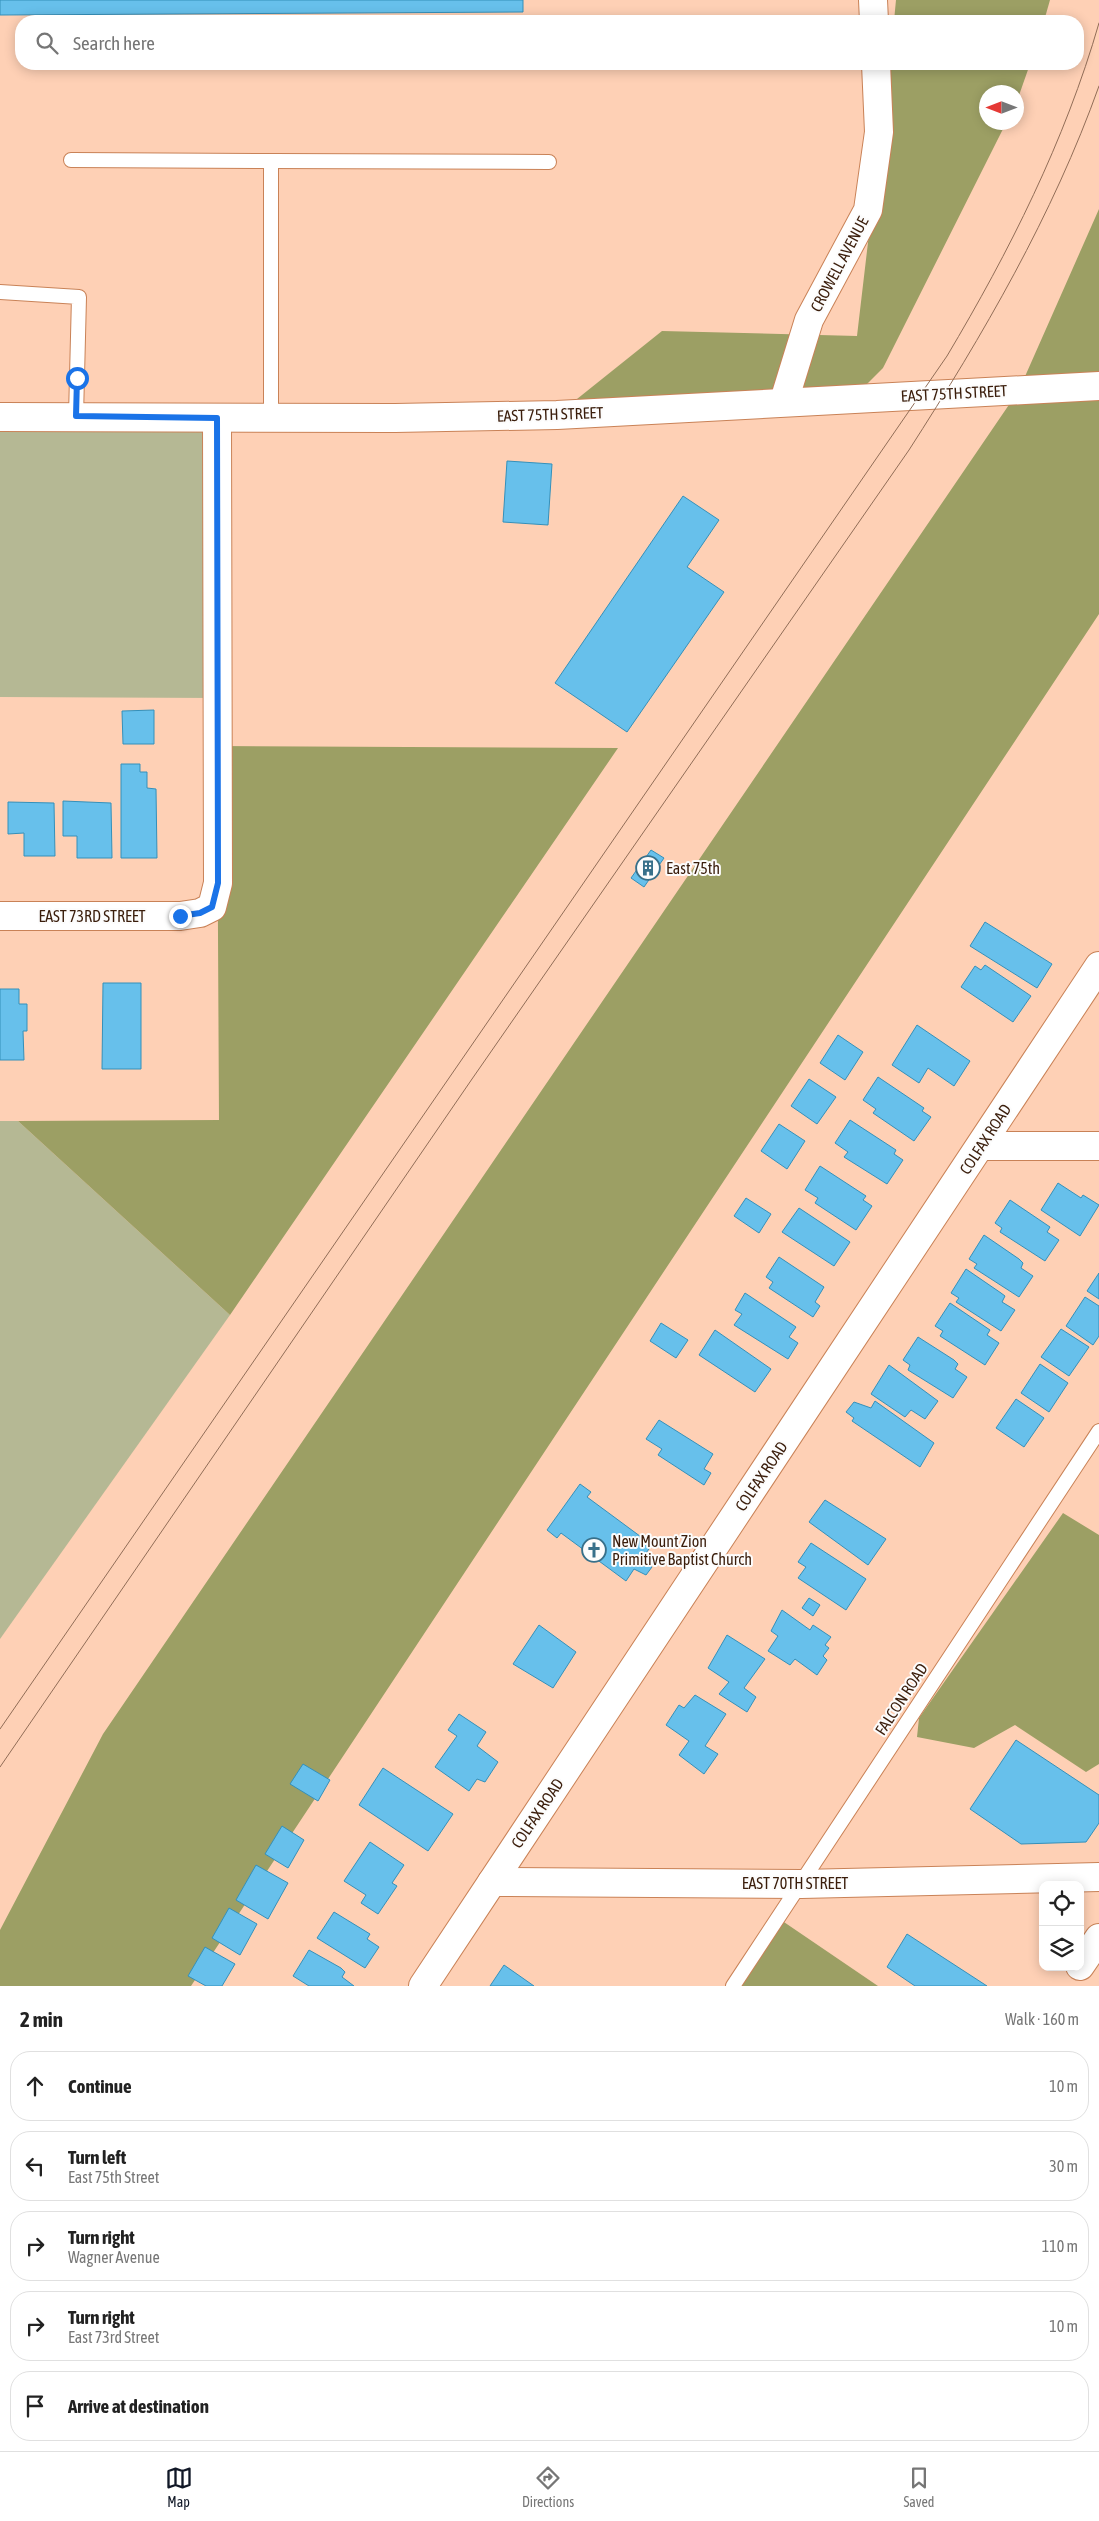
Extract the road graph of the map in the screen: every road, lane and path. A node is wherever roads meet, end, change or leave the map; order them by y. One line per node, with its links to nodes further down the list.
1 (873, 0): 2 (street)
2 (874, 15)
3 (876, 70): 9 (street, CROWELL AVENUE)
4 (71, 160): 5 (lane)
5 (271, 162): 6 (lane); 13 (lane)
6 (549, 162)
7 (0, 292): 10 (lane)
8 (1099, 386): 9 (street, EAST 75TH STREET)
9 (784, 401): 13 (street, EAST 75TH STREET)
10 (76, 416): 11 (street, EAST 75TH STREET); 12 (street, EAST 75TH STREET)
11 (0, 417)
12 (217, 418): 13 (street, EAST 75TH STREET); 14 (street, EAST 73RD STREET)
13 (271, 418)
14 (0, 916)
15 (1099, 966): 16 (street, COLFAX ROAD)
16 (981, 1146): 17 (street); 20 (street, COLFAX ROAD)
17 (1099, 1146)
18 (1099, 1431): 21 (lane, FALCON ROAD)
19 (1099, 1877): 21 (street, EAST 70TH STREET)
20 (492, 1882): 21 (street, EAST 70TH STREET); 25 (street, COLFAX ROAD)
21 (801, 1884): 26 (lane, FALCON ROAD)
22 (1099, 1938): 23 (street)
23 (1084, 1961)
24 (1077, 1971): 27 (street)
25 (423, 1986)
26 (733, 1986)
27 (1067, 1986)

